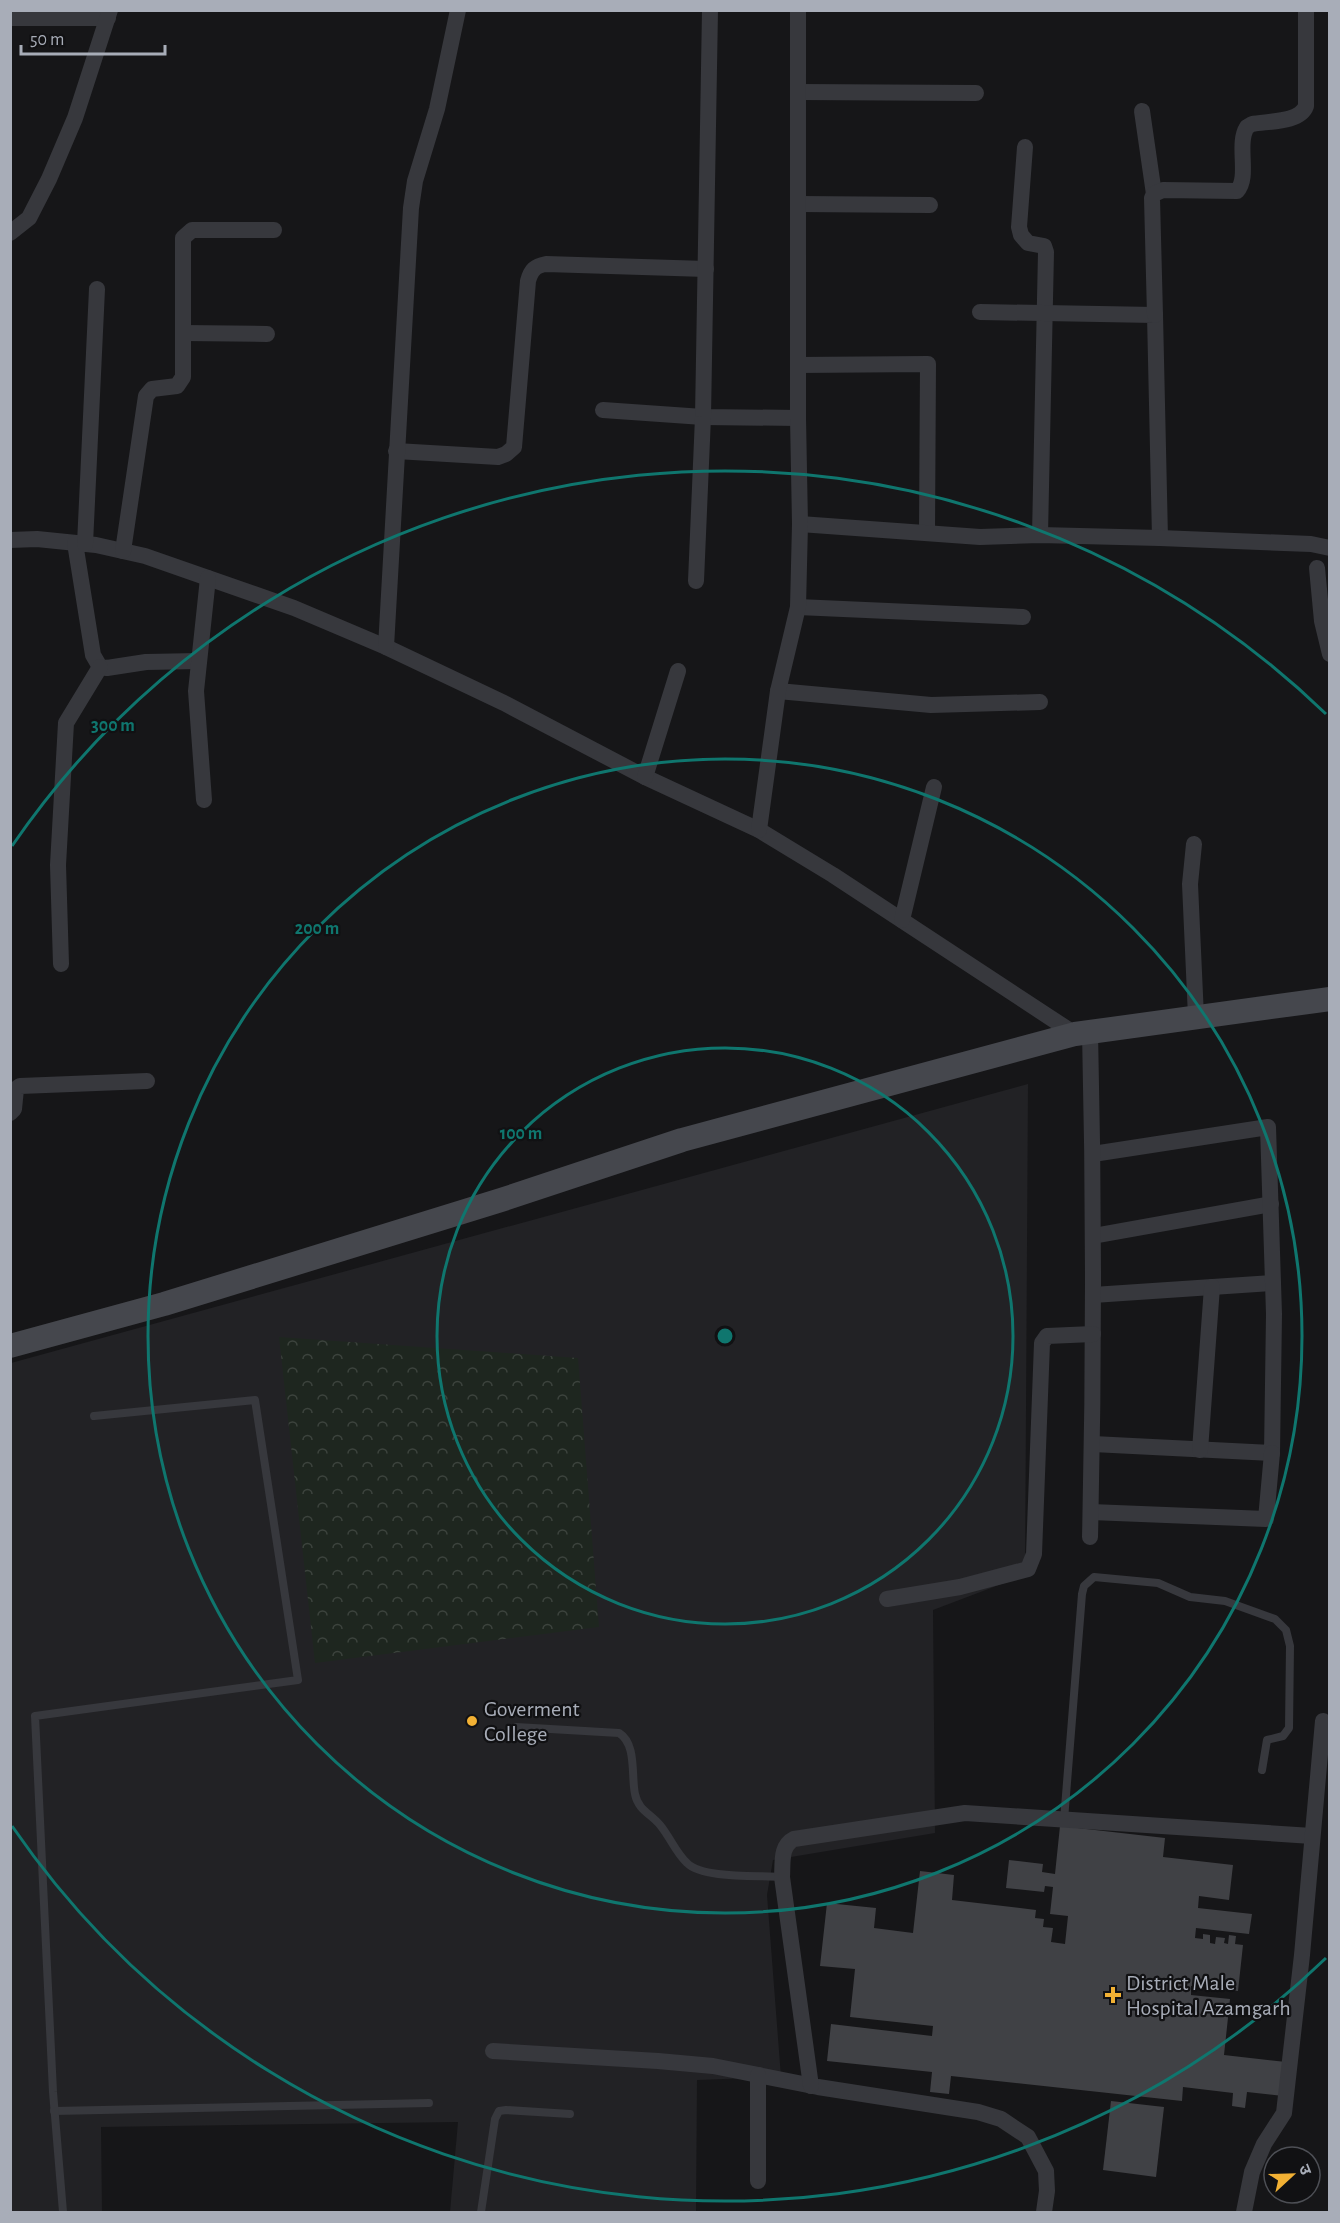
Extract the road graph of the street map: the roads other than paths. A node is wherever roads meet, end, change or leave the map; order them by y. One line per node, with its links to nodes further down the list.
1 (458, 10): 27 (street)
2 (710, 10): 16 (street)
3 (798, 10): 7 (street)
4 (1306, 10): 11 (street)
5 (109, 14): 6 (street); 15 (street)
6 (10, 18)
7 (799, 92): 8 (street); 12 (street)
8 (976, 93)
9 (1142, 111): 11 (street)
10 (1025, 147): 19 (street)
11 (1154, 194): 20 (street)
12 (799, 204): 13 (street); 23 (street)
13 (930, 205)
14 (274, 230): 21 (street)
15 (10, 233)
16 (706, 269): 25 (street); 27 (street)
17 (97, 289): 33 (street)
18 (980, 312): 19 (street)
19 (1044, 313): 20 (street); 30 (street)
20 (1155, 315): 31 (street)
21 (183, 333): 22 (street); 35 (street)
22 (267, 334)
23 (798, 365): 26 (street); 29 (street)
24 (603, 410): 25 (street)
25 (703, 417): 26 (street); 38 (street)
26 (798, 418): 28 (street)
27 (396, 451): 41 (street)
28 (800, 524): 29 (street); 39 (street)
29 (927, 533): 30 (street)
30 (1040, 535): 31 (street)
31 (1160, 538): 34 (street)
32 (10, 540): 33 (street)
33 (80, 544): 35 (street); 44 (street)
34 (1329, 548)
35 (123, 551): 37 (street)
36 (1317, 567): 42 (street)
37 (208, 578): 41 (street); 43 (street)
38 (696, 581)
39 (798, 608): 40 (street); 46 (street)
40 (1023, 616)
41 (386, 647): 48 (street)
42 (1329, 654)
43 (199, 661): 44 (street); 50 (street)
44 (100, 667): 54 (street)
45 (678, 671): 48 (street)
46 (778, 691): 47 (street); 51 (street)
47 (1040, 702)
48 (645, 777): 51 (street)
49 (934, 786): 53 (street)
50 (204, 800)
51 (759, 830): 53 (street)
52 (1194, 844): 56 (street)
53 (902, 920): 57 (street)
54 (61, 964)
55 (1329, 999): 56 (street)
56 (1196, 1017): 57 (street)
57 (1083, 1032): 60 (street); 67 (street)
58 (147, 1081): 59 (street)
59 (10, 1113)
60 (1093, 1154): 61 (street); 62 (street)
61 (1271, 1204): 62 (street); 63 (street)
62 (1093, 1236): 65 (street)
63 (1274, 1283): 64 (street); 71 (street)
64 (1212, 1287): 65 (street); 70 (street)
65 (1093, 1295): 66 (street)
66 (1093, 1334): 69 (street); 74 (street)
67 (10, 1346)
68 (94, 1416): 85 (lane)
69 (1093, 1444): 70 (street); 72 (street)
70 (1200, 1450): 71 (street)
71 (1272, 1453): 72 (street)
72 (1091, 1512): 73 (street)
73 (1090, 1537)
74 (886, 1599)
75 (1323, 1721): 79 (street)
76 (516, 1727): 80 (lane)
77 (1262, 1770): 78 (lane)
78 (1064, 1820): 79 (street); 80 (street)
79 (1312, 1836): 91 (street)
80 (782, 1877): 83 (street)
81 (494, 2051): 82 (street)
82 (758, 2075): 83 (street); 87 (street)
83 (811, 2086): 90 (street)
84 (429, 2103): 85 (lane)
85 (54, 2111): 88 (lane)
86 (570, 2115): 89 (lane)
87 (758, 2181)
88 (63, 2212)
89 (481, 2212)
90 (1044, 2212)
91 (1244, 2212)

